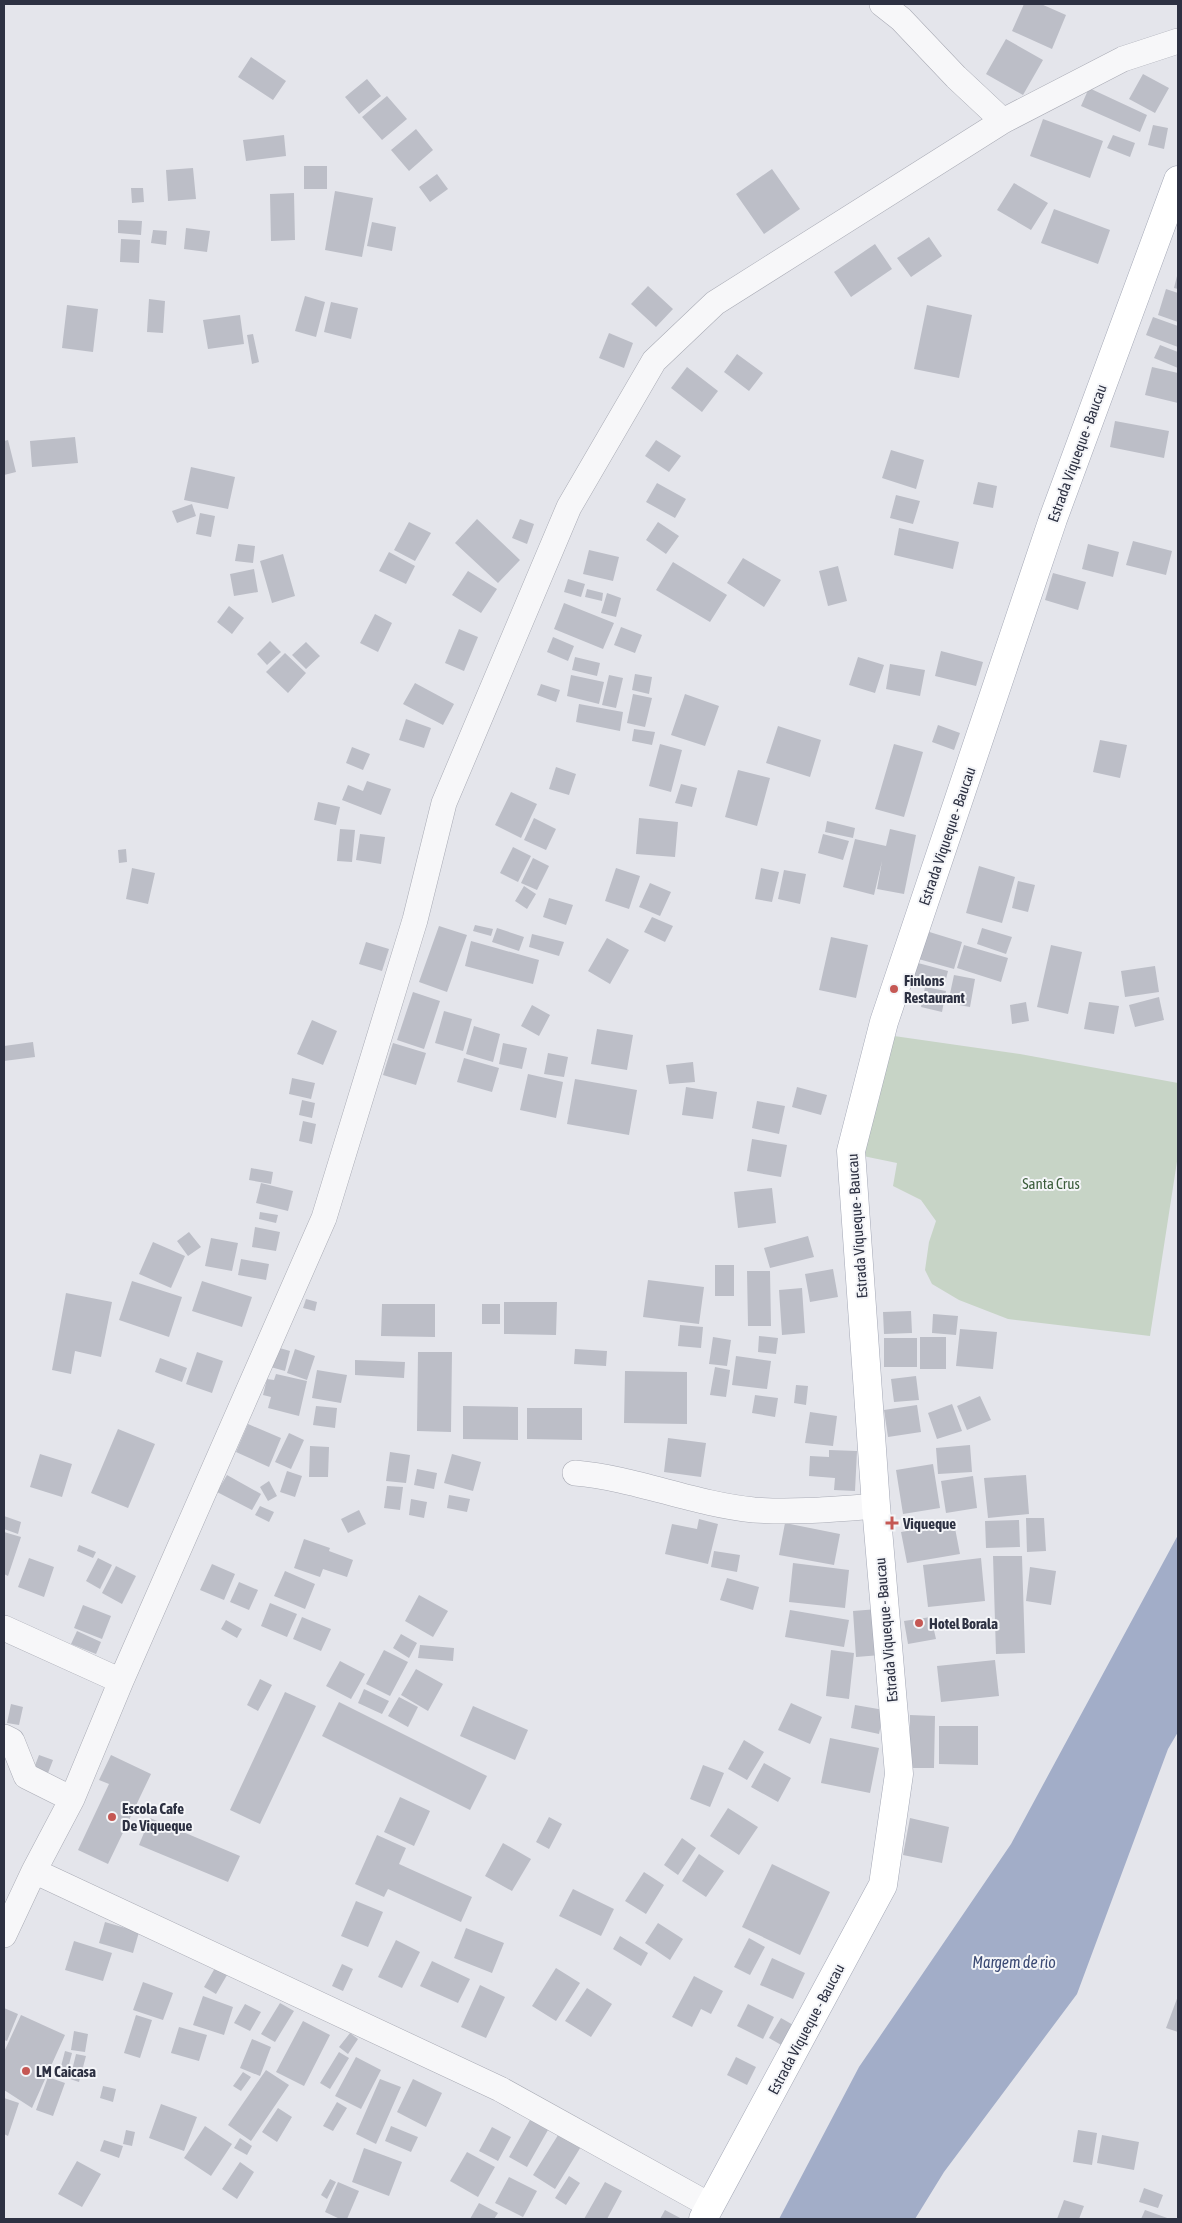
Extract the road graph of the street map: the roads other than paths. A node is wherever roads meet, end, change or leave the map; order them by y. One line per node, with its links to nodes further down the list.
1 (882, 4): 3 (street)
2 (1178, 41): 3 (street)
3 (1003, 121): 8 (street)
4 (1178, 180): 6 (main road, Estrada Viqueque - Baucau)
5 (575, 1472): 6 (street)
6 (876, 1506): 14 (main road, Estrada Viqueque - Baucau)
7 (4, 1628): 8 (street)
8 (121, 1681): 11 (street)
9 (4, 1737): 10 (street)
10 (15, 1771): 11 (street)
11 (72, 1799): 12 (street)
12 (34, 1871): 13 (street); 14 (street)
13 (4, 1935)
14 (707, 2213)

